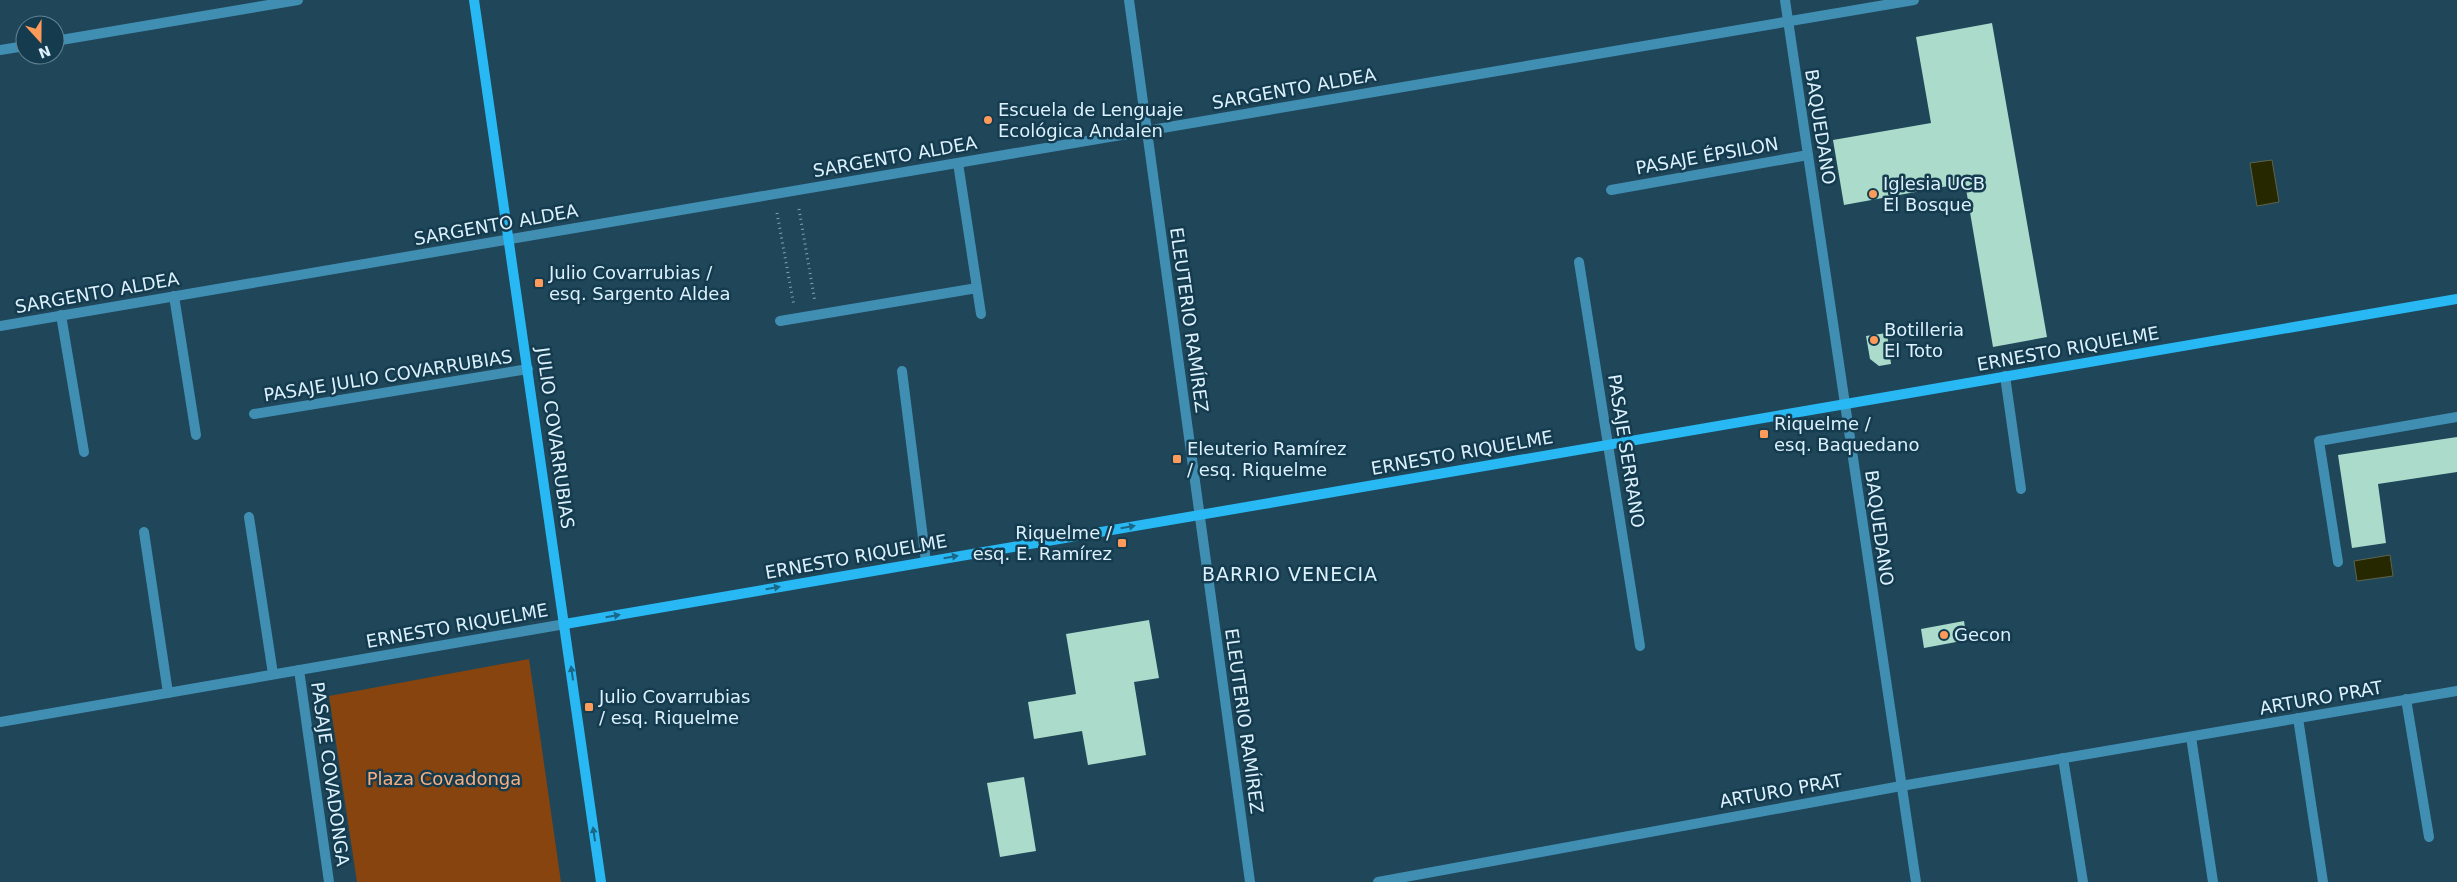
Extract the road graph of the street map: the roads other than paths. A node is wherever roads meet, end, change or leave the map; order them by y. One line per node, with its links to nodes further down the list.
1 (298, 0): 7 (street)
2 (474, 0): 14 (street, JULIO COVARRUBIAS)
3 (1129, 0): 10 (street, ELEUTERIO RAMÍREZ)
4 (1784, 0): 6 (street, BAQUEDANO)
5 (1914, 0): 6 (street, SARGENTO ALDEA)
6 (1787, 22): 10 (street, SARGENTO ALDEA); 11 (street, BAQUEDANO)
7 (65, 39)
8 (15, 48): 9 (street)
9 (0, 50)
10 (1147, 130): 12 (street, SARGENTO ALDEA); 33 (street, ELEUTERIO RAMÍREZ)
11 (1808, 155): 13 (street, PASAJE ÉPSILON); 26 (street, BAQUEDANO)
12 (958, 162): 14 (street, SARGENTO ALDEA); 16 (street)
13 (1611, 190)
14 (509, 239): 17 (street, SARGENTO ALDEA); 23 (street, JULIO COVARRUBIAS)
15 (1579, 262): 30 (street, PASAJE SERRANO)
16 (977, 288): 19 (street); 21 (street)
17 (174, 296): 20 (street, SARGENTO ALDEA); 29 (street)
18 (2457, 299): 25 (street, ERNESTO RIQUELME)
19 (981, 314)
20 (61, 315): 22 (street, SARGENTO ALDEA); 31 (street)
21 (780, 321)
22 (0, 326)
23 (528, 369): 27 (street, PASAJE JULIO COVARRUBIAS); 38 (street, JULIO COVARRUBIAS)
24 (902, 371): 36 (street)
25 (2005, 376): 26 (street, ERNESTO RIQUELME); 32 (street)
26 (1845, 403): 30 (street, ERNESTO RIQUELME); 49 (street, BAQUEDANO)
27 (254, 414)
28 (2457, 417): 37 (street)
29 (196, 435)
30 (1608, 444): 33 (street, ERNESTO RIQUELME); 39 (street, PASAJE SERRANO)
31 (84, 452)
32 (2021, 489)
33 (1200, 515): 36 (street, ERNESTO RIQUELME, one-way to 33); 53 (street, ELEUTERIO RAMÍREZ)
34 (249, 517): 41 (street)
35 (144, 532): 43 (street)
36 (926, 562): 38 (street, ERNESTO RIQUELME, one-way to 36)
37 (2338, 562)
38 (565, 624): 40 (street, ERNESTO RIQUELME); 52 (street, JULIO COVARRUBIAS, one-way to 38)
39 (1640, 646)
40 (299, 670): 41 (street, ERNESTO RIQUELME); 51 (street, PASAJE COVADONGA)
41 (273, 674): 43 (street, ERNESTO RIQUELME)
42 (2457, 691): 44 (street, ARTURO PRAT)
43 (168, 692): 46 (street, ERNESTO RIQUELME)
44 (2406, 699): 45 (street, ARTURO PRAT); 50 (street)
45 (2298, 718): 47 (street, ARTURO PRAT); 58 (street)
46 (0, 722)
47 (2191, 736): 48 (street, ARTURO PRAT); 57 (street)
48 (2063, 758): 49 (street, ARTURO PRAT); 56 (street)
49 (1900, 786): 54 (street, ARTURO PRAT); 55 (street, BAQUEDANO)
50 (2429, 837)
51 (329, 882)
52 (601, 882)
53 (1250, 882)
54 (1378, 882)
55 (1916, 882)
56 (2083, 882)
57 (2213, 882)
58 (2323, 882)

